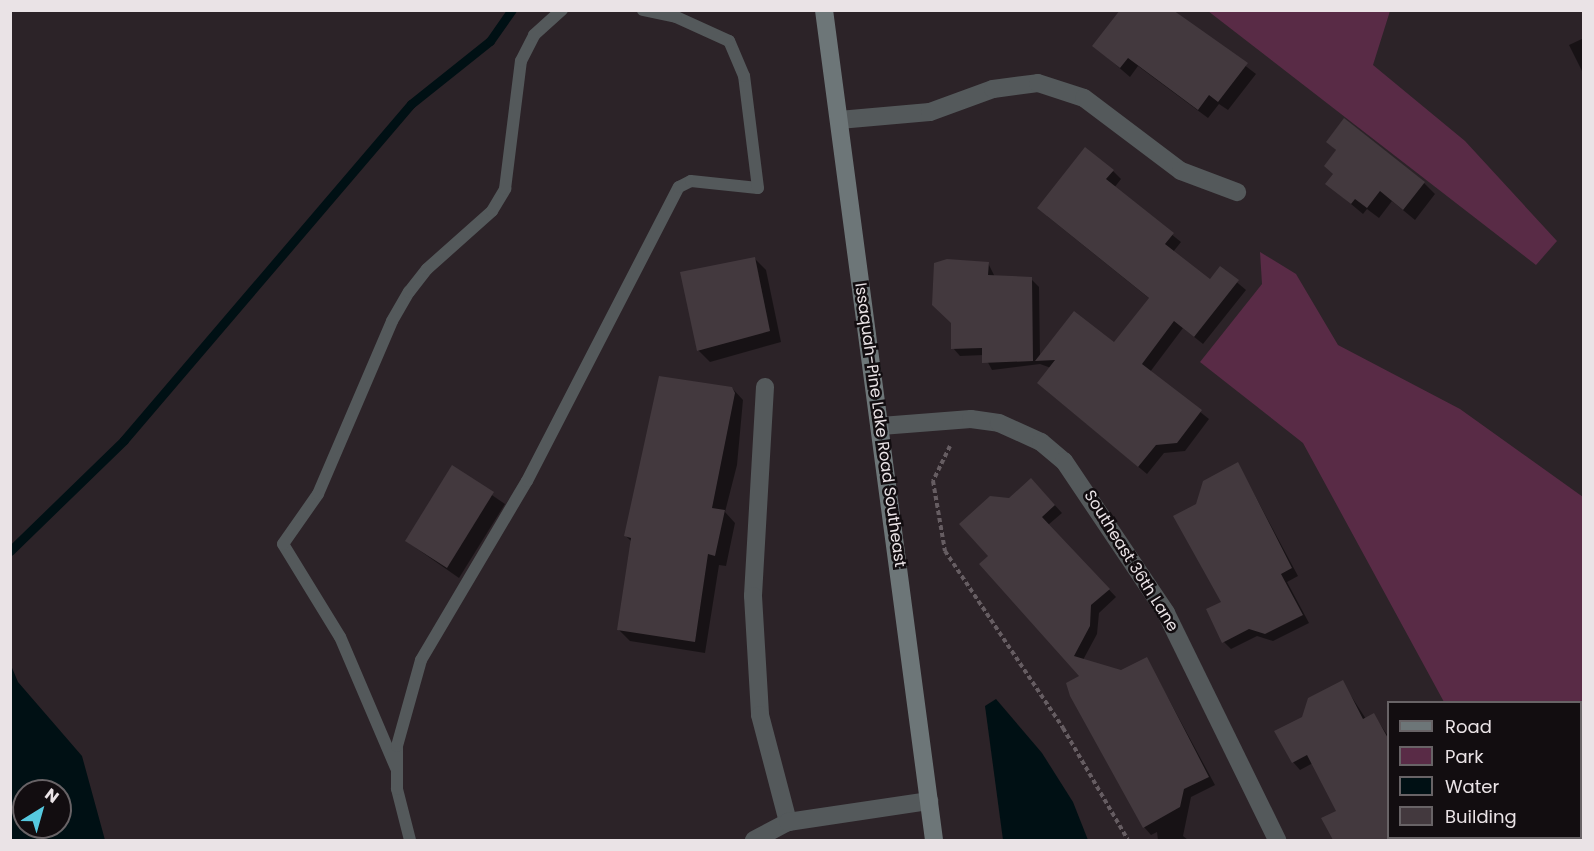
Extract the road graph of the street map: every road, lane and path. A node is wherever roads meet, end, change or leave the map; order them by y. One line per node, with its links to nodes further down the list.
1 (562, 10): 9 (lane)
2 (643, 10): 9 (lane)
3 (824, 10): 4 (main road, Issaquah-Pine Lake Road Southeast)
4 (839, 120): 5 (street); 8 (main road, Issaquah-Pine Lake Road Southeast)
5 (1237, 192)
6 (765, 387): 11 (street)
7 (971, 419): 8 (street, Southeast 36th Lane); 15 (path); 16 (street, Southeast 36th Lane)
8 (881, 426): 10 (main road, Issaquah-Pine Lake Road Southeast)
9 (397, 769): 12 (lane)
10 (929, 801): 11 (street); 14 (main road, Issaquah-Pine Lake Road Southeast)
11 (788, 822): 13 (street)
12 (410, 840)
13 (754, 840)
14 (934, 840)
15 (1128, 840)
16 (1277, 840)

